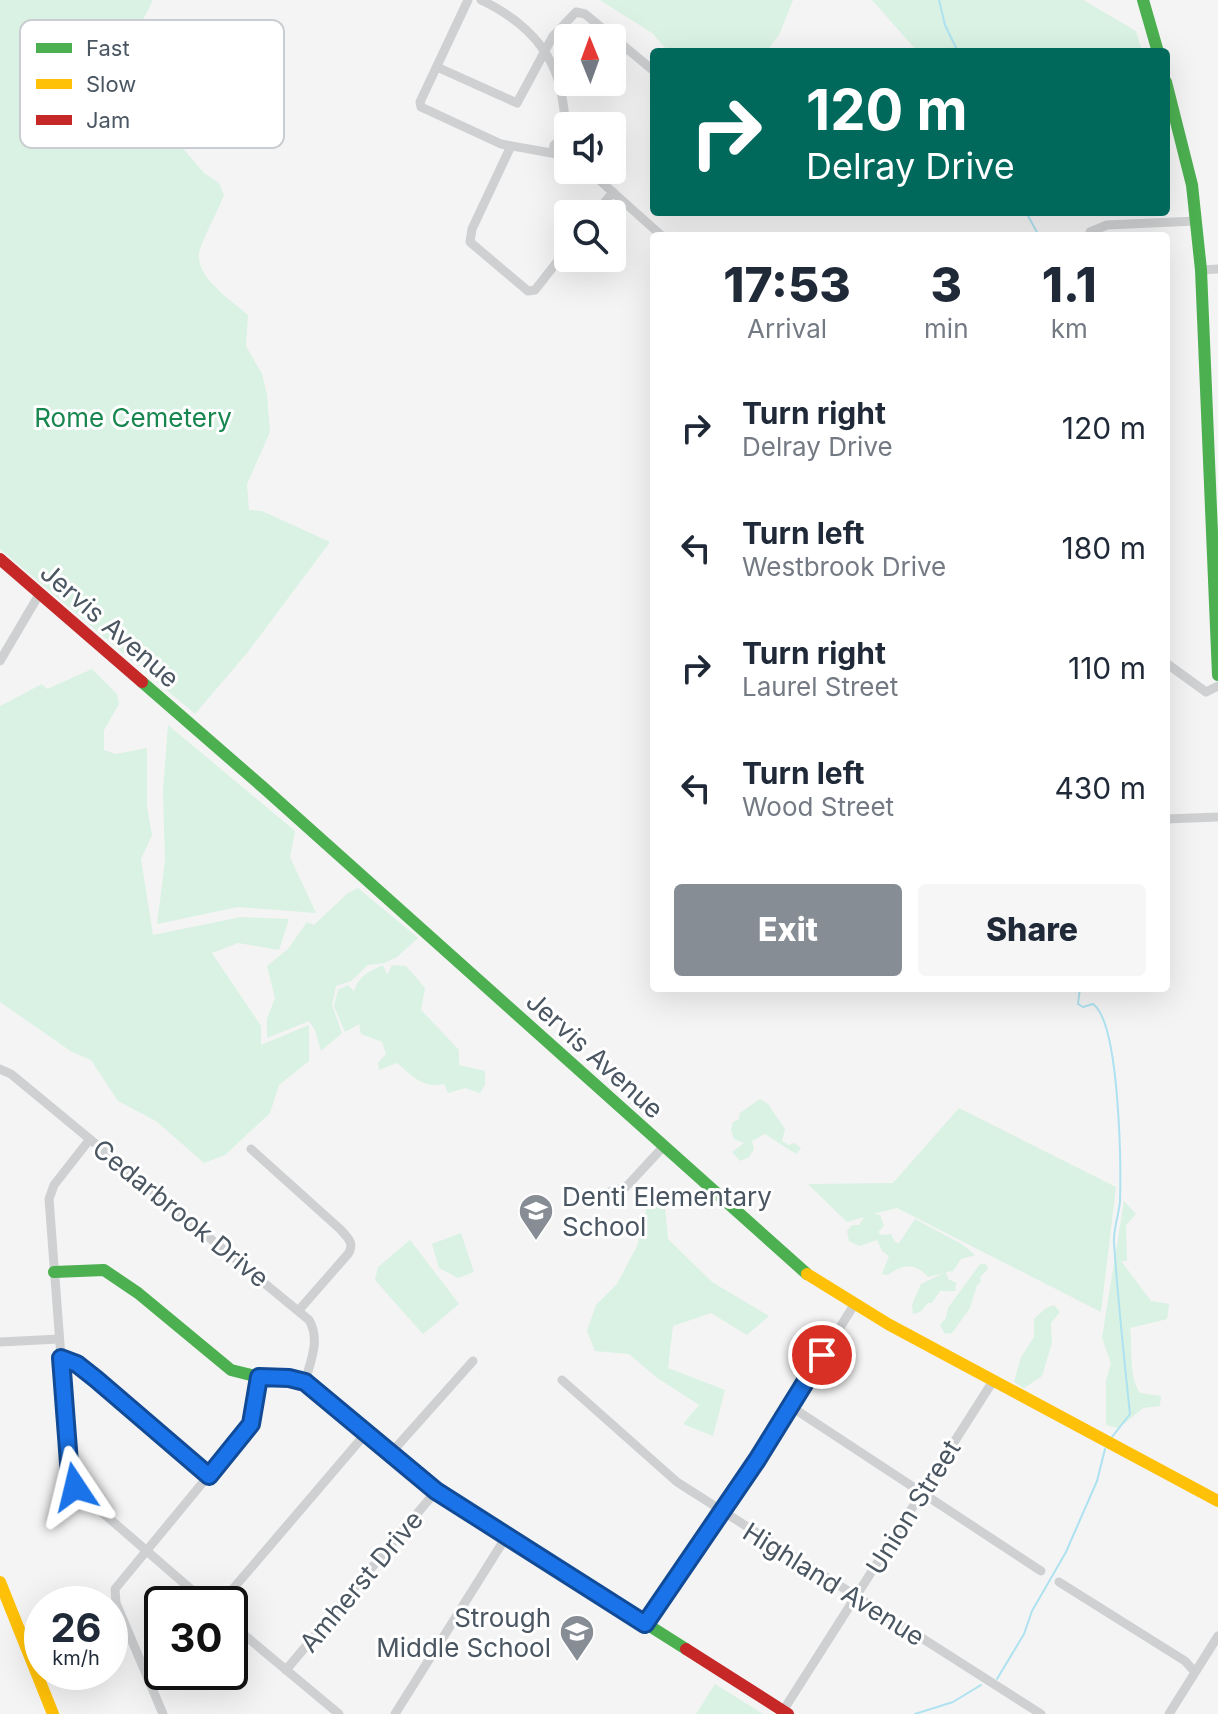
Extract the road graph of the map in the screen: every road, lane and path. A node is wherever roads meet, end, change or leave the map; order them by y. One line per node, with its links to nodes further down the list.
1 (468, 0): 6 (street)
2 (481, 0): 5 (street)
3 (1143, 0): 4 (street)
4 (1157, 48)
5 (545, 50): 6 (street); 7 (street); 9 (street)
6 (437, 67): 11 (street)
7 (650, 68)
8 (1170, 96): 16 (street)
9 (564, 112)
10 (554, 145): 12 (street)
11 (511, 146): 12 (street); 19 (street)
12 (553, 153)
13 (604, 184): 14 (street)
14 (613, 192): 15 (street); 17 (street)
15 (606, 200)
16 (1196, 221): 18 (street); 21 (street)
17 (658, 232)
18 (1090, 232)
19 (554, 266)
20 (1218, 269): 21 (street)
21 (1201, 270): 22 (street)
22 (1214, 480): 27 (street)
23 (0, 559): 24 (street, Jervis Avenue)
24 (40, 593): 25 (street); 33 (street, Jervis Avenue)
25 (0, 661)
26 (1170, 666): 28 (street)
27 (1218, 675)
28 (1218, 686)
29 (1218, 817): 30 (street)
30 (1170, 819)
31 (0, 1069): 32 (street, Cedarbrook Drive)
32 (90, 1139): 36 (street); 38 (street, Cedarbrook Drive)
33 (664, 1146): 35 (street); 37 (street, Jervis Avenue)
34 (251, 1149): 38 (street)
35 (609, 1192)
36 (54, 1272): 39 (street); 43 (street)
37 (854, 1305): 45 (street, Jervis Avenue); 47 (street)
38 (299, 1310): 46 (street, Cedarbrook Drive)
39 (59, 1339): 40 (street); 41 (street)
40 (0, 1342)
41 (61, 1358): 50 (street); 56 (street)
42 (473, 1361): 49 (street)
43 (259, 1377): 46 (street); 50 (street)
44 (562, 1380): 54 (street, Highland Avenue)
45 (993, 1381): 52 (street, Union Street); 53 (street, Jervis Avenue)
46 (305, 1382): 48 (street)
47 (790, 1406): 52 (street); 54 (street)
48 (367, 1432): 49 (street); 61 (street)
49 (391, 1453): 51 (street)
50 (209, 1476): 56 (street)
51 (436, 1491): 55 (street); 66 (street, Amherst Drive)
52 (922, 1492): 57 (street); 62 (street, Union Street)
53 (1218, 1501)
54 (720, 1511): 62 (street, Highland Avenue); 63 (street)
55 (506, 1537): 63 (street); 72 (street)
56 (145, 1550): 60 (street); 70 (street)
57 (1041, 1571)
58 (0, 1582): 69 (street)
59 (1059, 1582): 67 (street)
60 (187, 1586)
61 (235, 1586)
62 (856, 1598): 68 (street, Union Street); 73 (street, Highland Avenue)
63 (645, 1624): 68 (street)
64 (1218, 1636): 67 (street)
65 (248, 1638): 66 (street)
66 (286, 1670): 71 (street)
67 (1195, 1672): 74 (street)
68 (784, 1713)
69 (53, 1714)
70 (163, 1714)
71 (339, 1714)
72 (395, 1714)
73 (1040, 1714)
74 (1169, 1714)

